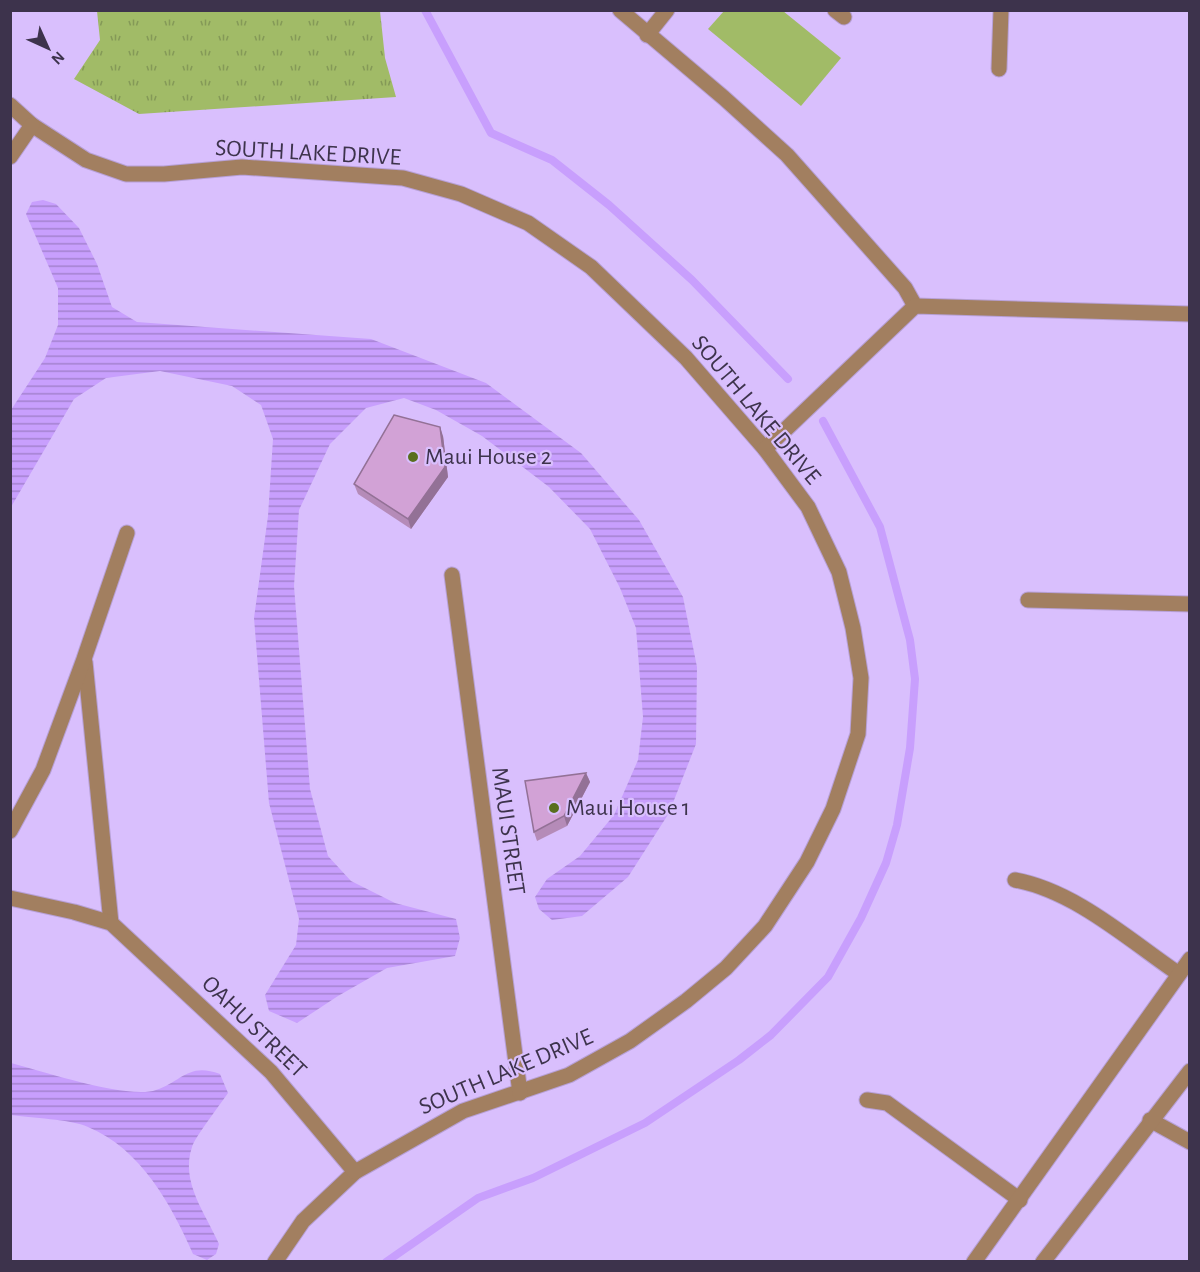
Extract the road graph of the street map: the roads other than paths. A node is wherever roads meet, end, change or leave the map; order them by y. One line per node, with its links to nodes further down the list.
1 (620, 10): 4 (street)
2 (667, 10): 4 (street)
3 (1001, 10): 5 (street)
4 (648, 35): 9 (street)
5 (999, 69)
6 (10, 105): 7 (street, SOUTH LAKE DRIVE)
7 (32, 125): 8 (street); 11 (street, SOUTH LAKE DRIVE)
8 (10, 157)
9 (915, 306): 10 (street); 11 (street)
10 (1190, 314)
11 (765, 449): 24 (street, SOUTH LAKE DRIVE)
12 (127, 533): 16 (street)
13 (452, 575): 24 (street, MAUI STREET)
14 (1028, 600): 15 (street)
15 (1190, 604)
16 (84, 659): 17 (street); 20 (street)
17 (10, 831)
18 (1015, 880): 22 (street)
19 (10, 898): 20 (street)
20 (111, 923): 28 (street, OAHU STREET)
21 (1190, 959): 22 (street)
22 (1179, 974): 29 (street)
23 (1190, 1071): 26 (street)
24 (520, 1093): 28 (street, SOUTH LAKE DRIVE)
25 (867, 1100): 29 (street)
26 (1150, 1120): 27 (street); 32 (street)
27 (1190, 1143)
28 (355, 1172): 30 (street, SOUTH LAKE DRIVE)
29 (1020, 1200): 31 (street)
30 (275, 1262)
31 (974, 1262)
32 (1043, 1262)

